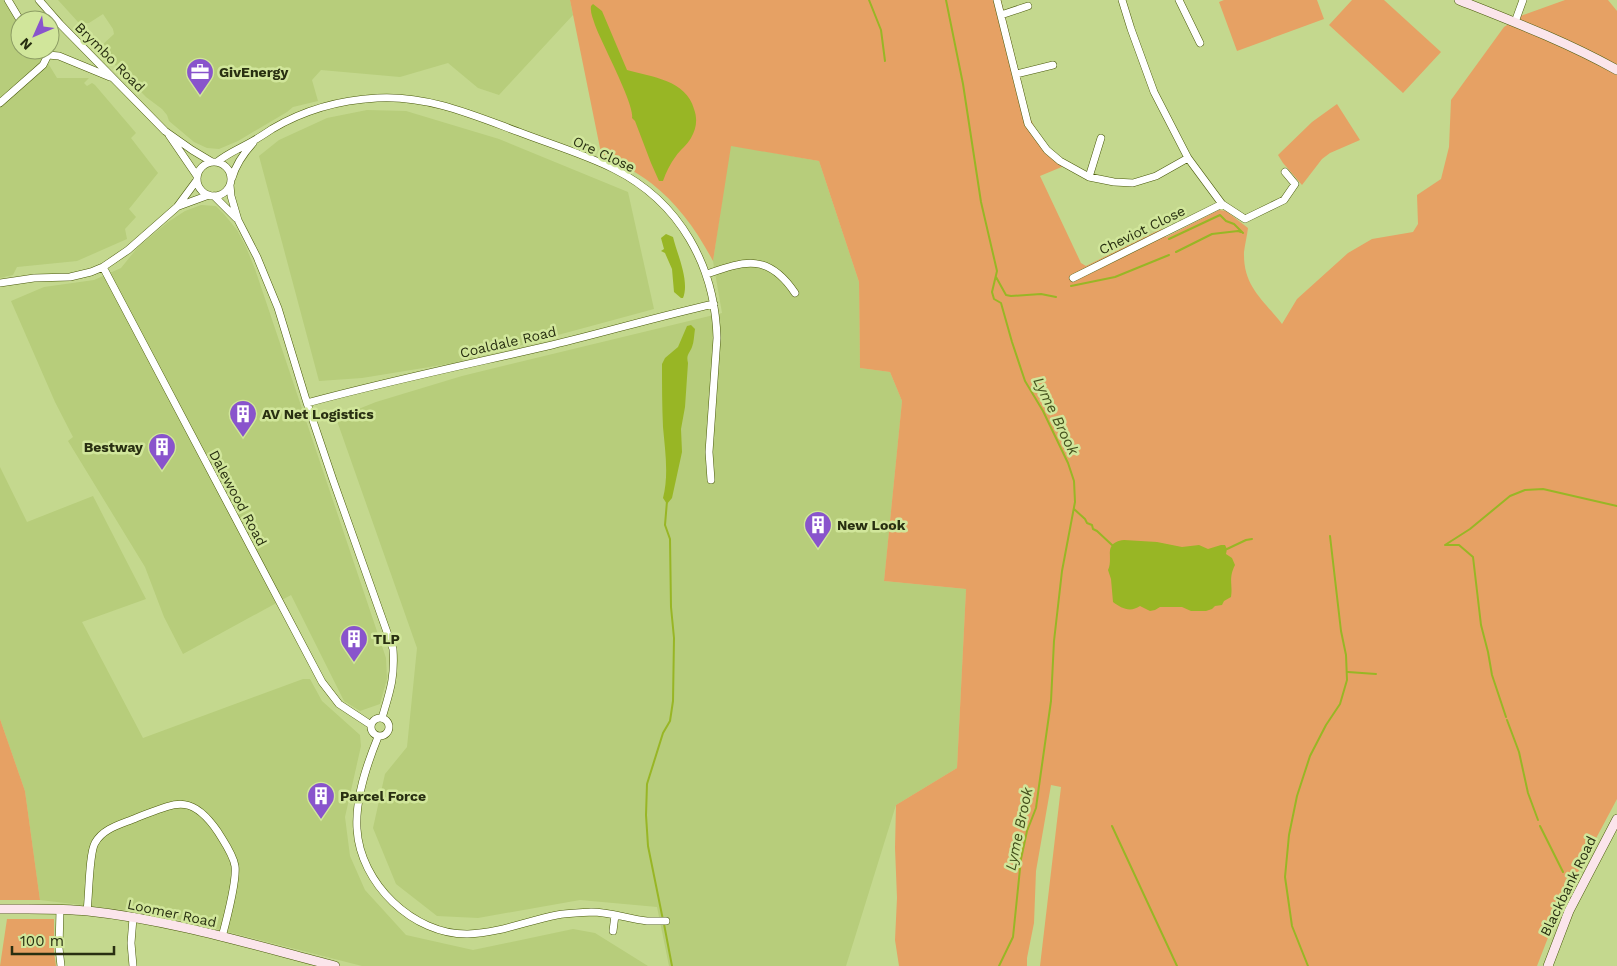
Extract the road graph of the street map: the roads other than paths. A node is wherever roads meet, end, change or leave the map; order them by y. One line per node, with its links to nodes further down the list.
1 (39, 0): 16 (street, Brymbo Road)
2 (997, 0): 8 (street)
3 (1122, 0): 21 (street)
4 (1179, 0): 10 (street)
5 (1459, 0): 9 (street)
6 (1523, 0): 9 (street)
7 (1028, 6): 8 (street)
8 (1001, 15): 15 (street)
9 (1515, 22): 14 (street)
10 (1200, 42)
11 (60, 56): 16 (street)
12 (45, 60): 17 (street)
13 (1053, 65): 15 (street)
14 (1617, 70)
15 (1016, 74): 24 (street)
16 (113, 78): 18 (street, Brymbo Road)
17 (0, 103)
18 (165, 130): 22 (street, Brymbo Road); 25 (street, Brymbo Road)
19 (1101, 138): 24 (street)
20 (254, 140): 22 (street, Ore Close); 26 (street, Ore Close); 32 (street, Ore Close)
21 (1188, 158): 24 (street); 28 (street)
22 (215, 162): 25 (street); 26 (street)
23 (1285, 172): 28 (street)
24 (1089, 177)
25 (197, 178): 27 (street); 29 (street)
26 (231, 183): 27 (street); 30 (street)
27 (211, 195): 29 (street); 30 (street)
28 (1222, 204): 33 (street, Cheviot Close)
29 (177, 207): 31 (street)
30 (238, 220): 37 (street)
31 (103, 267): 34 (street); 40 (street, Dalewood Road)
32 (707, 274): 35 (street); 36 (street, Ore Close)
33 (1073, 278)
34 (0, 283)
35 (795, 293)
36 (714, 304): 37 (street, Coaldale Road); 38 (street, Ore Close)
37 (307, 403): 39 (street)
38 (711, 480)
39 (382, 718): 40 (street); 41 (street)
40 (371, 725): 41 (street, Dalewood Road)
41 (378, 737): 46 (street)
42 (1617, 819): 54 (street, Blackbank Road)
43 (0, 909): 44 (street, Loomer Road)
44 (60, 910): 45 (street, Loomer Road); 51 (street)
45 (88, 911): 47 (street, Loomer Road); 50 (street)
46 (615, 915): 48 (street); 49 (street)
47 (133, 918): 50 (street, Loomer Road); 52 (street)
48 (666, 921)
49 (613, 931)
50 (222, 937): 53 (street, Loomer Road)
51 (61, 966)
52 (133, 966)
53 (334, 966)
54 (1548, 966)

